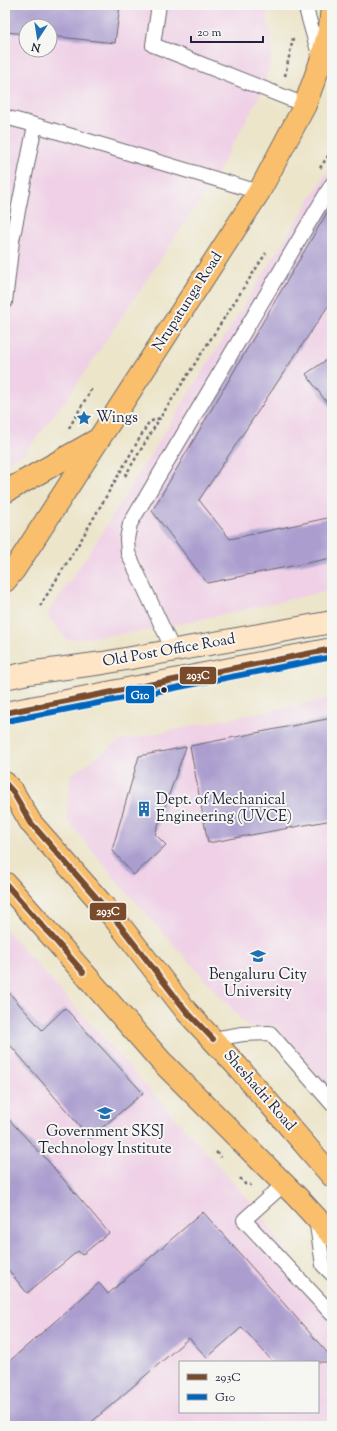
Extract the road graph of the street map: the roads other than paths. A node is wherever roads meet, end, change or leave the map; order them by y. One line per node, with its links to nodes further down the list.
1 (159, 5): 5 (lane)
2 (305, 5): 4 (lane)
3 (332, 5): 4 (main road, Nrupatunga Road)
4 (321, 61): 5 (main road, Nrupatunga Road)
5 (305, 106): 9 (main road, Nrupatunga Road)
6 (5, 117): 7 (lane)
7 (35, 125): 9 (lane); 10 (lane)
8 (332, 184): 16 (lane)
9 (259, 192): 11 (main road, Nrupatunga Road)
10 (5, 302)
11 (100, 439): 12 (main road); 13 (main road, Nrupatunga Road)
12 (5, 492)
13 (5, 581)
14 (332, 622): 16 (street, Old Post Office Road)
15 (332, 649): 18 (street, Old Post Office Road)
16 (173, 650): 17 (street, Old Post Office Road)
17 (5, 678)
18 (5, 713)
19 (5, 783): 21 (main road, Sheshadri Road)
20 (5, 883): 24 (main road)
21 (213, 1039): 22 (lane); 23 (main road, Sheshadri Road)
22 (332, 1104)
23 (332, 1176)
24 (284, 1184): 25 (main road); 28 (lane)
25 (315, 1216): 26 (main road); 27 (lane)
26 (332, 1235)
27 (332, 1274)
28 (332, 1314)

